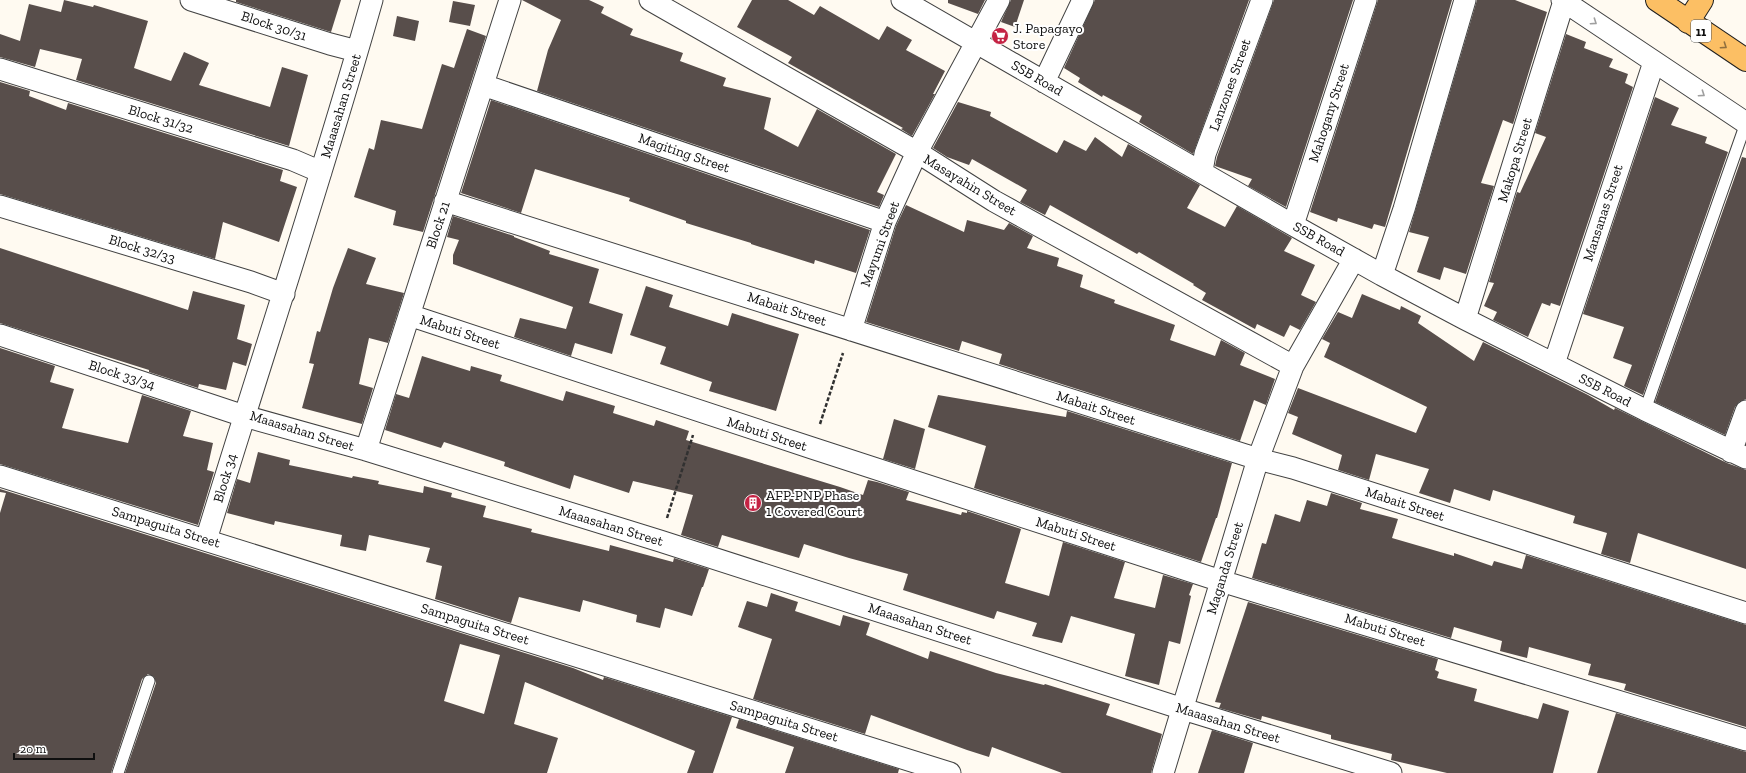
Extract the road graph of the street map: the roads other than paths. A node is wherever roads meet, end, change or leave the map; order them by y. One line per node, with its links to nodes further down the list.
1 (191, 0): 16 (street, Block 30/31)
2 (372, 0): 16 (street, Maaasahan Street)
3 (510, 0): 21 (street, Block 21)
4 (650, 0): 23 (street, Masayahin Street)
5 (902, 0): 15 (street, SSB Road)
6 (999, 0): 15 (street, Mayumi Street)
7 (1083, 0): 20 (street)
8 (1262, 0): 24 (street, Lanzones Street)
9 (1366, 0): 29 (street, Mahogany Street)
10 (1465, 0): 31 (street)
11 (1657, 0): 14 (main road, 11)
12 (1702, 0): 14 (main road)
13 (1563, 1): 18 (street, one-way to 18); 34 (street, Makopa Street)
14 (1688, 22): 17 (main road, 11, one-way to 17)
15 (973, 49): 20 (street, SSB Road); 23 (street, Mayumi Street)
16 (358, 51): 25 (street, Maaasahan Street)
17 (1746, 60)
18 (1654, 62): 22 (street, one-way to 22); 37 (street, Mansanas Street)
19 (0, 69): 25 (street, Block 31/32)
20 (1044, 82): 24 (street, SSB Road)
21 (483, 85): 26 (street, Block 21); 28 (street, Magiting Street)
22 (1746, 123): 39 (lane)
23 (917, 152): 28 (street, Mayumi Street); 38 (street, Masayahin Street)
24 (1202, 171): 29 (street, SSB Road)
25 (321, 172): 32 (street, Maaasahan Street)
26 (445, 201): 33 (street, Block 21); 35 (street, Mabait Street)
27 (0, 206): 32 (street, Block 32/33)
28 (885, 222): 35 (street, Mayumi Street)
29 (1292, 225): 30 (street, SSB Road)
30 (1354, 259): 31 (street, SSB Road); 38 (street, Maganda Street)
31 (1382, 275): 34 (street, SSB Road)
32 (284, 294): 41 (street, Maaasahan Street)
33 (409, 315): 42 (street, Block 21); 47 (street, Mabuti Street)
34 (1465, 319): 37 (street, SSB Road)
35 (851, 330): 44 (street, Mabait Street)
36 (0, 335): 41 (street, Block 33/34)
37 (1554, 364): 39 (street, SSB Road)
38 (1294, 366): 44 (street, Maganda Street)
39 (1645, 410): 43 (street, SSB Road)
40 (1746, 411): 43 (street)
41 (244, 416): 42 (street, Maaasahan Street); 46 (street, Block 34)
42 (366, 450): 50 (street, Maaasahan Street)
43 (1738, 455)
44 (1258, 459): 47 (street, Maganda Street); 48 (street, Mabait Street)
45 (0, 476): 46 (street, Sampaguita Street)
46 (206, 540): 53 (street, Sampaguita Street)
47 (1221, 581): 50 (street, Maganda Street); 51 (street, Mabuti Street)
48 (1746, 613)
49 (150, 681): 52 (lane)
50 (1183, 709): 54 (street, Maganda Street); 55 (street, Maaasahan Street)
51 (1746, 740)
52 (118, 773)
53 (950, 773)
54 (1163, 773)
55 (1391, 773)

